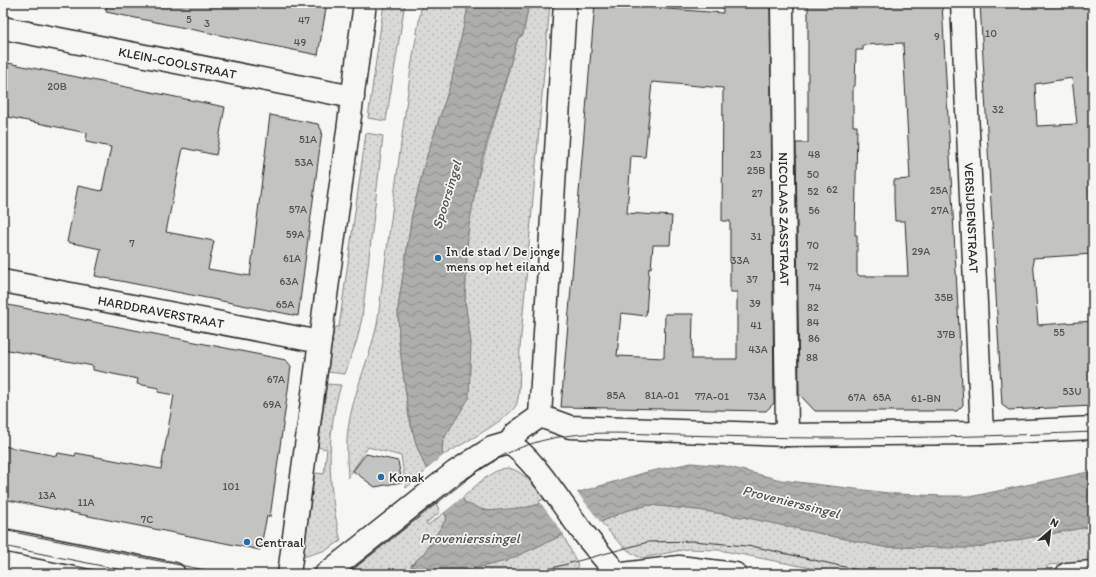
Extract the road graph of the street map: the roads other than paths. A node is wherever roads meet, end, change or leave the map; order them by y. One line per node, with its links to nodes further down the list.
1 (365, 3): 6 (street)
2 (565, 3): 9 (street)
3 (782, 3): 12 (street, NICOLAAS ZASSTRAAT)
4 (962, 3): 11 (street, VERSIJDENSTRAAT)
5 (3, 28): 6 (street, KLEIN-COOLSTRAAT)
6 (353, 97): 8 (street)
7 (3, 281): 8 (street, HARDDRAVERSTRAAT)
8 (320, 342): 17 (street)
9 (540, 416): 12 (street); 13 (street)
10 (1093, 428): 11 (street)
11 (982, 434): 12 (street)
12 (787, 435)
13 (509, 443): 18 (street); 19 (street)
14 (3, 540): 16 (street)
15 (1093, 572): 22 (street)
16 (174, 574)
17 (289, 574)
18 (326, 574)
19 (617, 574)
20 (623, 574): 21 (street)
21 (735, 574)
22 (1067, 574)

